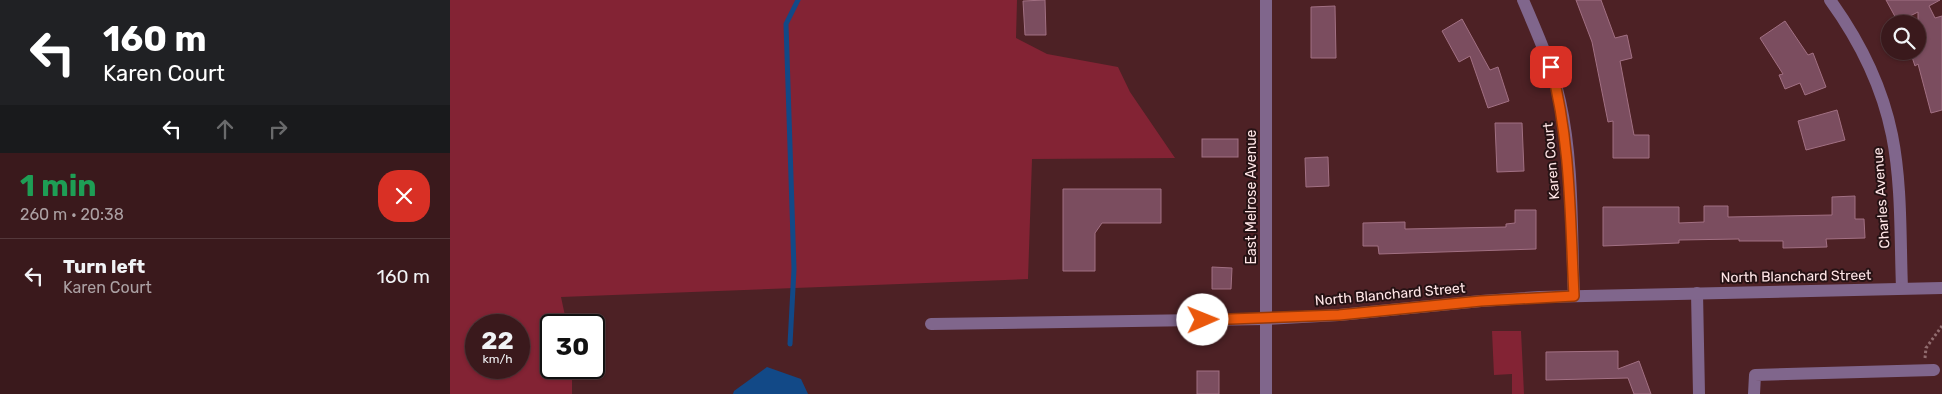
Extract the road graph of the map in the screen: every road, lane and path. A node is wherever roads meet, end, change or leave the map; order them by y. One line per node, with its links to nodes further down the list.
1 (1266, 0): 8 (street, East Melrose Avenue)
2 (1523, 0): 7 (street, Karen Court)
3 (1830, 0): 4 (street, Charles Avenue)
4 (1902, 288): 5 (street, North Blanchard Street); 6 (street, North Blanchard Street)
5 (1942, 288)
6 (1697, 293): 7 (street, North Blanchard Street); 13 (street)
7 (1574, 296): 8 (street, North Blanchard Street)
8 (1266, 319): 9 (street, North Blanchard Street); 12 (street, East Melrose Avenue)
9 (931, 324)
10 (1942, 326): 11 (path)
11 (1929, 370): 14 (street)
12 (1266, 394)
13 (1699, 394)
14 (1754, 394)

